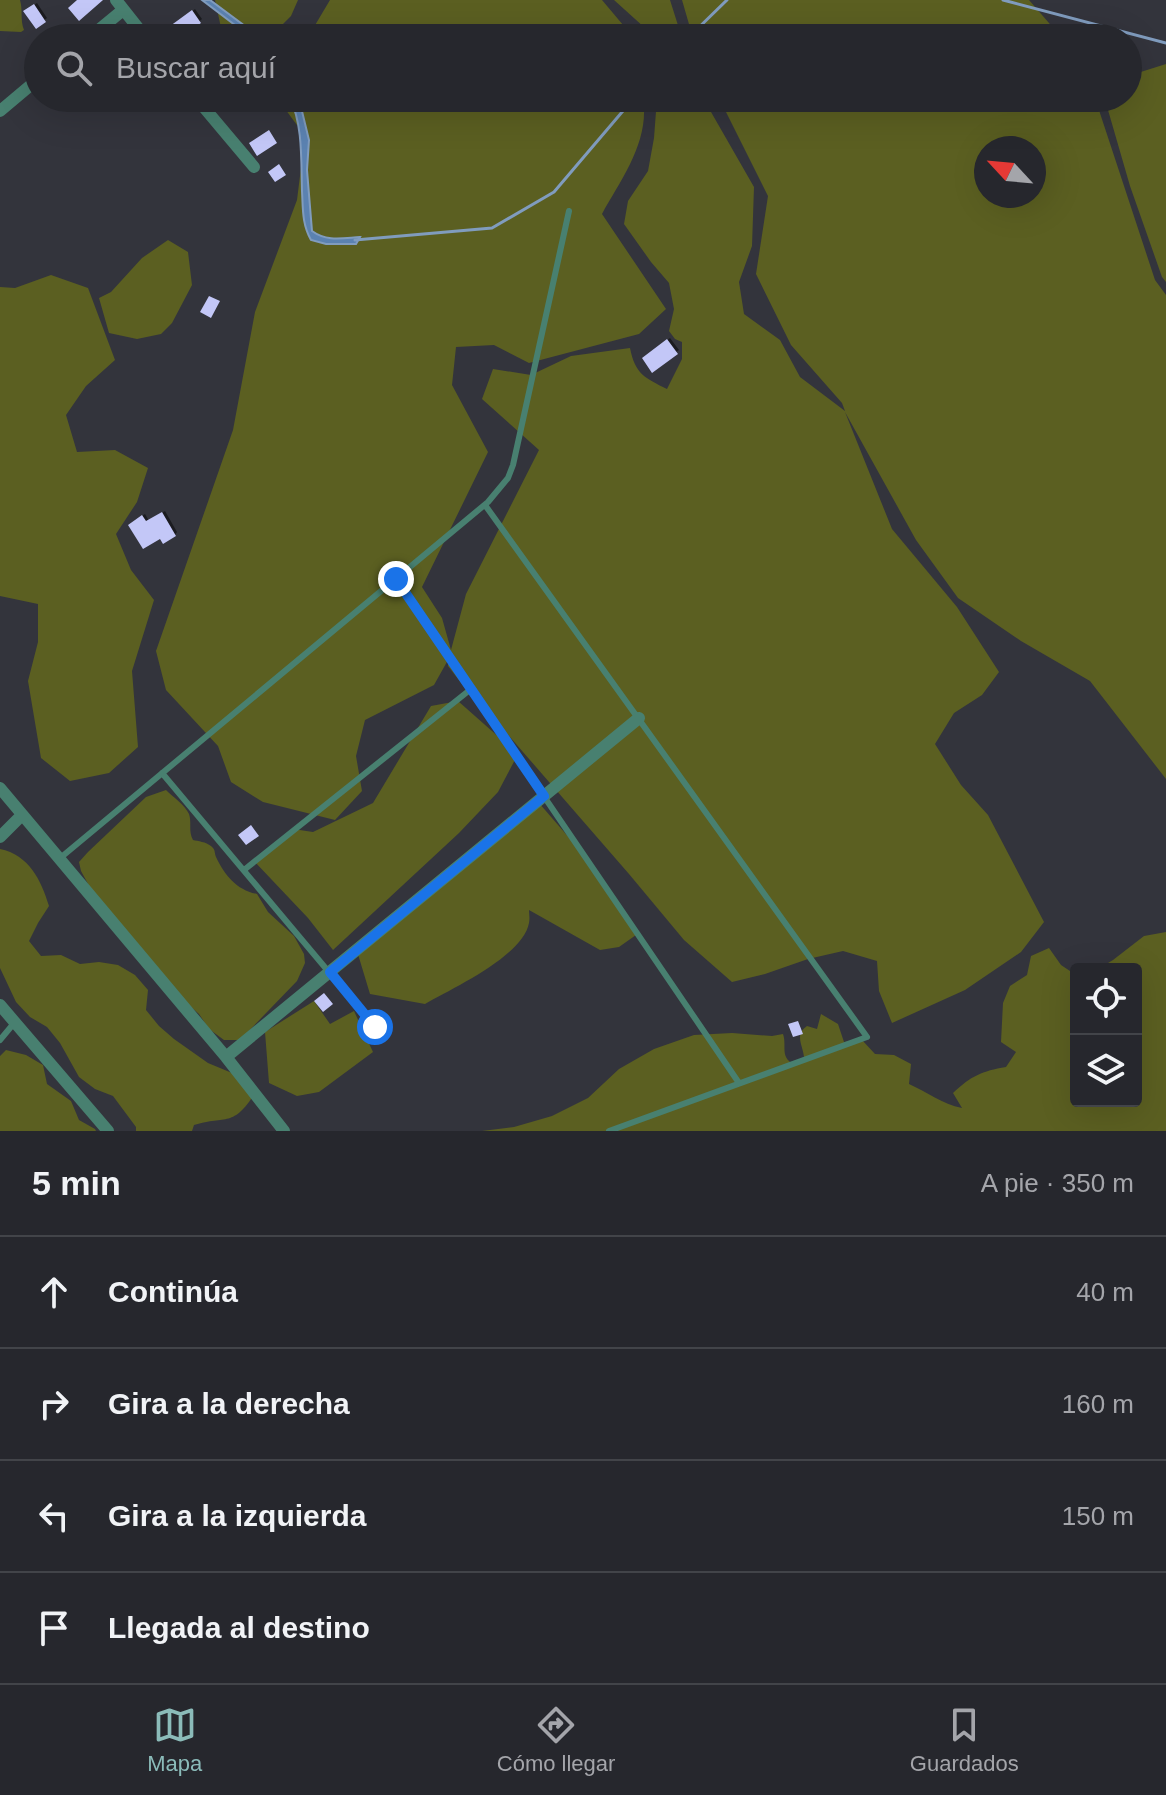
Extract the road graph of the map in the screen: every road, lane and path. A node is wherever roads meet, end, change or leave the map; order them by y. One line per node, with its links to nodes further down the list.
1 (119, 5): 2 (street); 3 (street)
2 (102, 24)
3 (135, 24)
4 (24, 91): 5 (street)
5 (0, 111)
6 (208, 112): 7 (street)
7 (254, 167)
8 (569, 211): 9 (lane)
9 (485, 505): 10 (lane); 12 (lane)
10 (396, 579): 11 (lane); 13 (lane)
11 (471, 689): 15 (lane); 19 (lane)
12 (639, 718): 15 (street); 26 (lane)
13 (162, 773): 18 (lane); 19 (lane)
14 (0, 788): 16 (street)
15 (544, 796): 20 (street); 26 (lane)
16 (22, 815): 17 (street); 18 (street)
17 (0, 837)
18 (59, 859): 25 (street)
19 (244, 870): 20 (lane)
20 (330, 972): 23 (lane); 25 (street)
21 (0, 1005): 22 (street)
22 (15, 1022): 24 (lane); 27 (street)
23 (375, 1027)
24 (0, 1040)
25 (226, 1057): 28 (street)
26 (739, 1083): 29 (lane)
27 (108, 1131)
28 (284, 1131)
29 (609, 1131)

